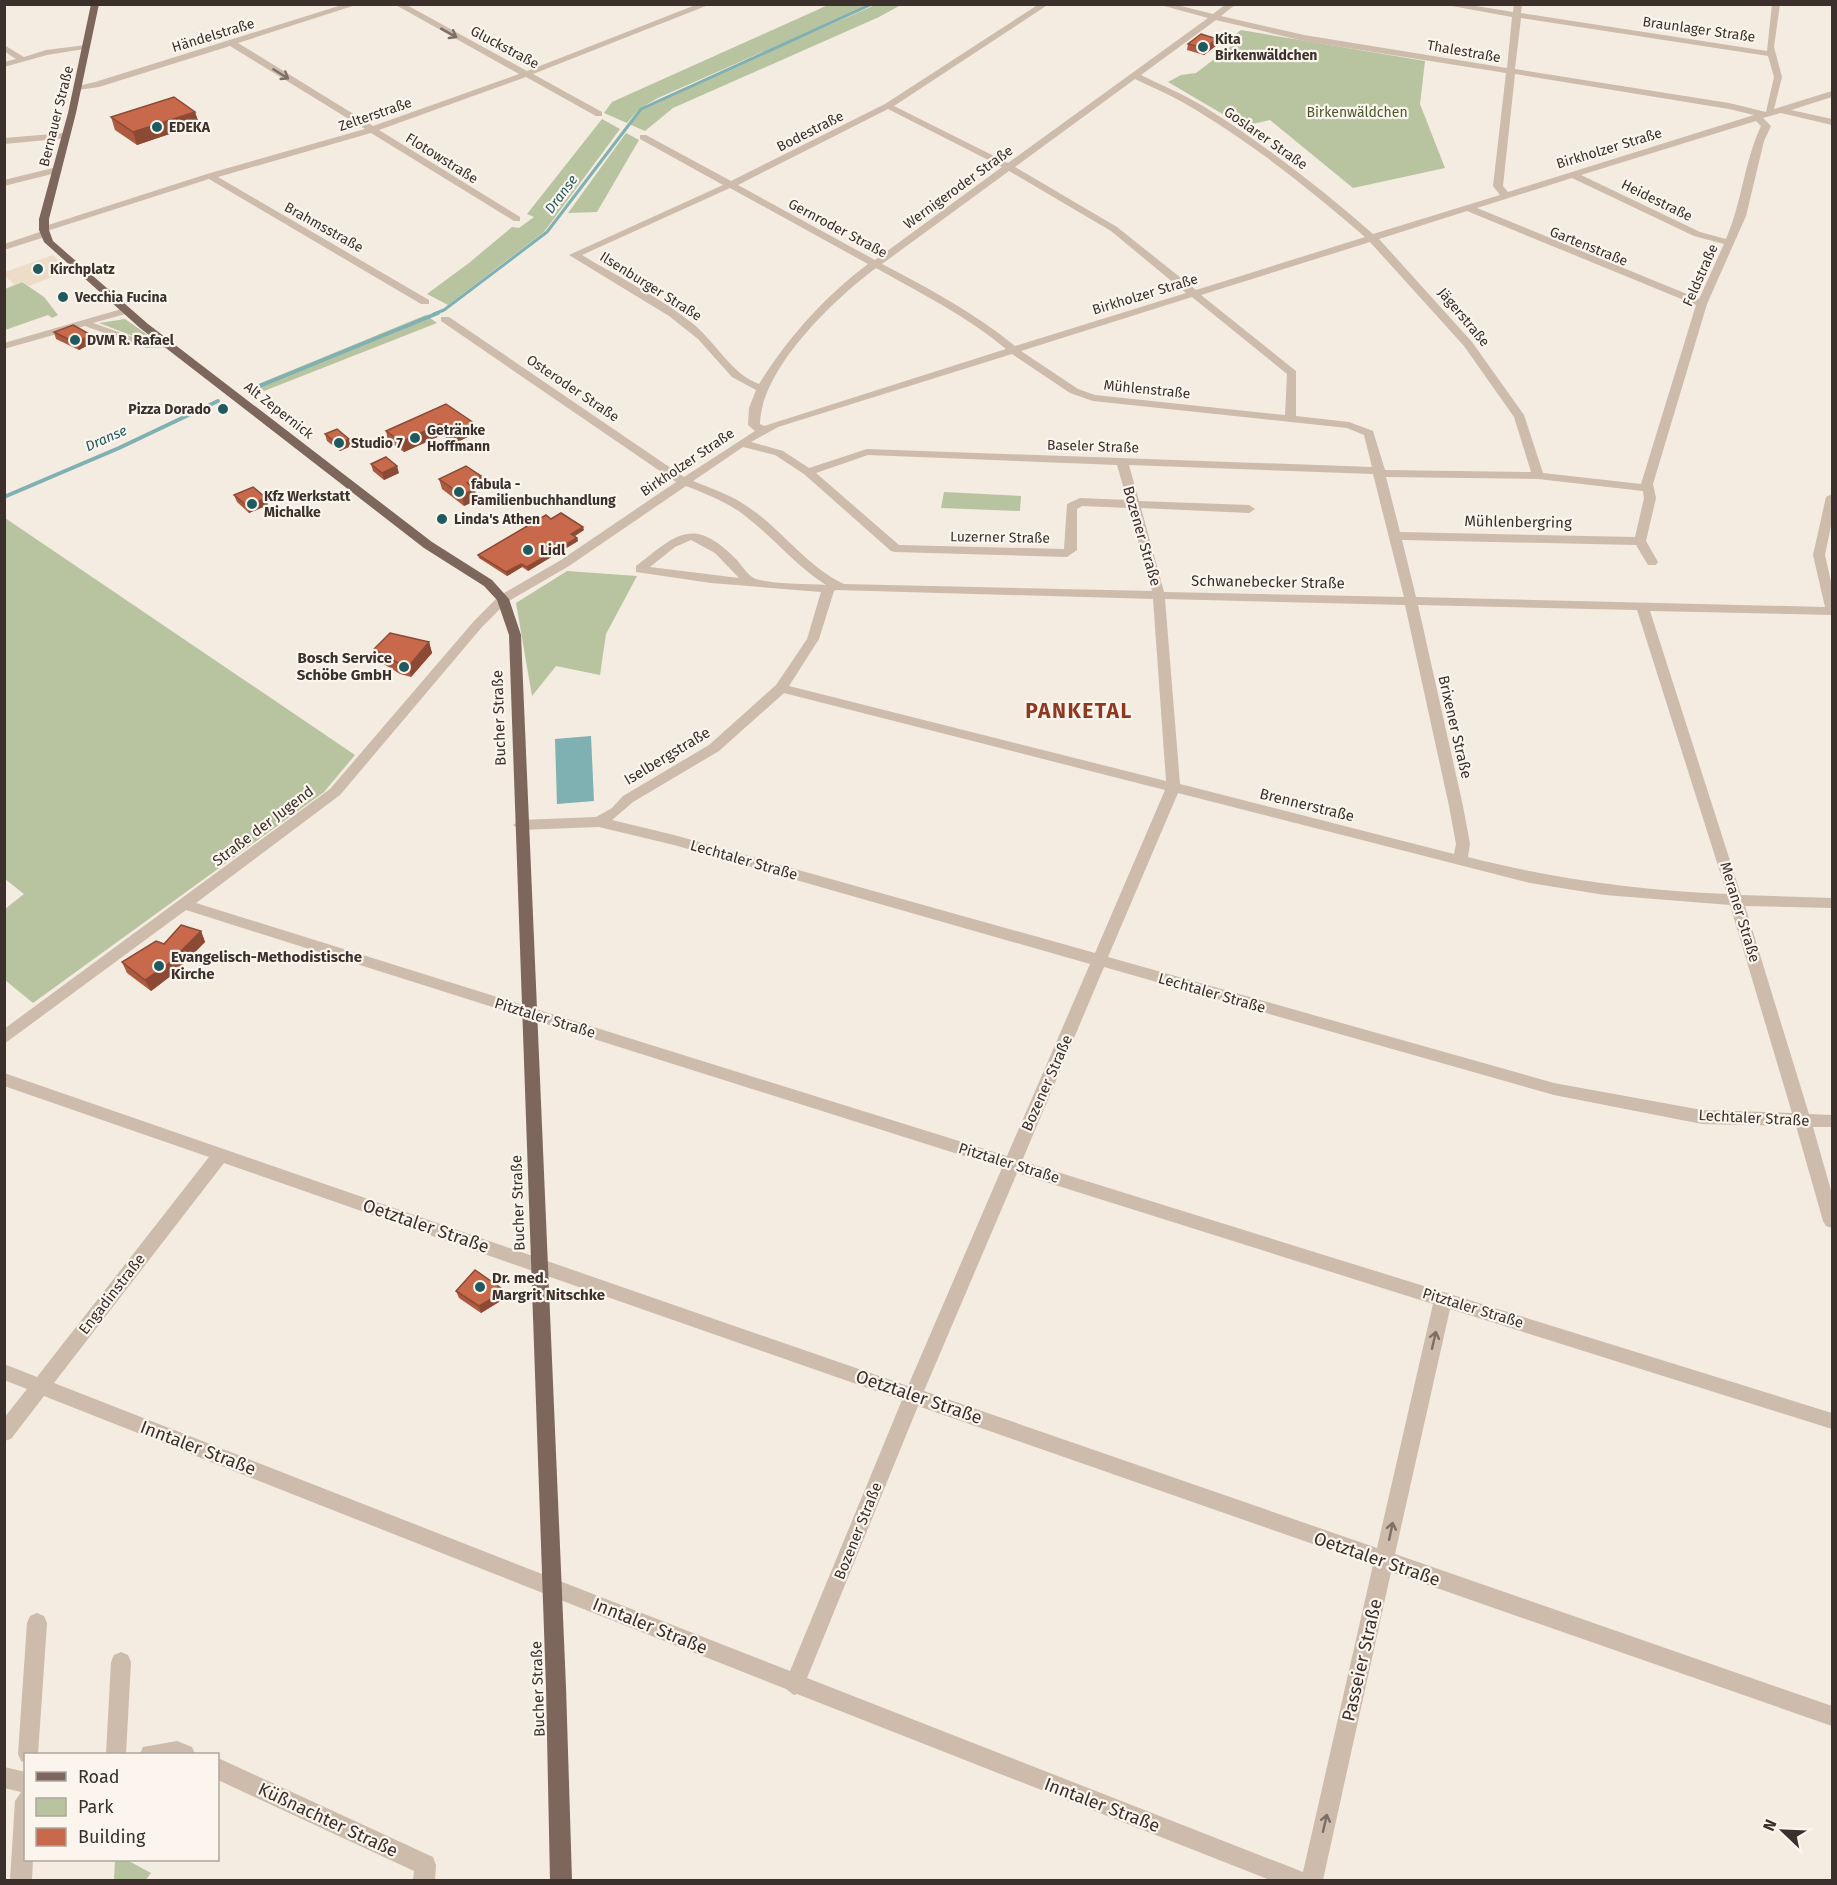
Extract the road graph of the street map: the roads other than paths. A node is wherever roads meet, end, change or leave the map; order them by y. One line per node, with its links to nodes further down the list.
1 (95, 4): 15 (main road, Bernauer Straße)
2 (355, 4): 13 (street, Händelstraße)
3 (398, 4): 20 (street, Gluckstraße, one-way to 20)
4 (707, 4): 20 (street, Zelterstraße)
5 (1045, 4): 24 (street, Bodestraße)
6 (1161, 4): 12 (street, Thalestraße)
7 (1232, 4): 12 (street, Wernigeroder Straße)
8 (1445, 4): 11 (street, Braunlager Straße)
9 (1518, 4): 11 (street)
10 (1776, 4): 16 (street)
11 (1517, 16): 16 (street, Braunlager Straße); 19 (street)
12 (1213, 18): 19 (street, Thalestraße); 21 (street, Wernigeroder Straße)
13 (232, 43): 22 (street, Händelstraße); 28 (street, Flotowstraße, one-way to 28)
14 (4, 48): 17 (street)
15 (86, 48): 17 (street); 22 (main road, Bernauer Straße)
16 (1771, 54): 26 (street)
17 (22, 59): 18 (street)
18 (4, 65)
19 (1508, 72): 26 (street, Thalestraße); 38 (street)
20 (526, 74): 25 (street, Gluckstraße); 28 (street, Zelterstraße)
21 (1136, 75): 32 (street, Wernigeroder Straße); 42 (street, Goslarer Straße)
22 (78, 87): 29 (main road, Bernauer Straße)
23 (1833, 94): 26 (street, Birkholzer Straße)
24 (888, 106): 32 (street); 37 (street, Bodestraße)
25 (599, 114)
26 (1769, 114): 27 (street, Thalestraße); 34 (street, Birkholzer Straße); 43 (street, Feldstraße)
27 (1833, 122)
28 (371, 130): 35 (street, Zelterstraße); 40 (street, Flotowstraße)
29 (65, 136): 31 (street); 33 (main road, Bernauer Straße)
30 (643, 137): 37 (street, Gernroder Straße)
31 (4, 141)
32 (1009, 167): 46 (street, Wernigeroder Straße); 47 (street)
33 (57, 170): 36 (street); 41 (main road, Bernauer Straße)
34 (1573, 175): 38 (street, Birkholzer Straße); 43 (street, Heidestraße)
35 (210, 176): 41 (street, Zelterstraße); 48 (street, Brahmsstraße)
36 (4, 183)
37 (730, 185): 45 (street, Bodestraße); 46 (street, Gernroder Straße)
38 (1506, 196): 39 (street, Birkholzer Straße)
39 (1468, 208): 42 (street, Birkholzer Straße); 49 (street, Gartenstraße)
40 (517, 219)
41 (45, 231): 44 (street, Zelterstraße); 50 (main road, Alt Zepernick)
42 (1372, 238): 47 (street, Birkholzer Straße); 63 (street, Jägerstraße)
43 (1730, 243): 49 (street, Feldstraße)
44 (4, 248)
45 (574, 255): 56 (street, Ilsenburger Straße)
46 (876, 264): 55 (street, Gernroder Straße); 56 (street, Wernigeroder Straße)
47 (1193, 294): 55 (street, Birkholzer Straße); 57 (street)
48 (425, 302)
49 (1702, 304): 65 (street, Feldstraße)
50 (125, 311): 52 (street); 53 (main road, Alt Zepernick)
51 (445, 319): 64 (street, Osteroder Straße)
52 (87, 322): 53 (street); 54 (street)
53 (170, 345): 75 (main road, Alt Zepernick)
54 (4, 346)
55 (1015, 350): 57 (street, Mühlenstraße); 58 (street, Birkholzer Straße)
56 (763, 388): 58 (street, Wernigeroder Straße)
57 (1290, 419): 62 (street, Mühlenstraße)
58 (762, 430): 59 (street, Birkholzer Straße)
59 (741, 443): 61 (street, Luzerner Straße); 64 (street, Birkholzer Straße)
60 (1122, 462): 61 (street, Baseler Straße); 62 (street, Baseler Straße); 67 (street, Bozener Straße)
61 (807, 472): 67 (street, Luzerner Straße)
62 (1380, 472): 63 (street); 69 (street, Mühlenstraße)
63 (1538, 476): 65 (street)
64 (685, 482): 73 (street, Osteroder Straße); 75 (street, Birkholzer Straße)
65 (1647, 488): 70 (street)
66 (1833, 497): 78 (street)
67 (1133, 504): 68 (street, Luzerner Straße); 74 (street, Bozener Straße)
68 (1249, 509)
69 (1395, 536): 70 (street, Mühlenbergring); 76 (street, Mühlenstraße)
70 (1640, 541): 71 (street)
71 (1652, 562)
72 (752, 583): 72 (street, Schwanebecker Straße); 73 (street, Schwanebecker Straße)
73 (831, 587): 74 (street, Schwanebecker Straße); 79 (street, Iselbergstraße)
74 (1159, 596): 76 (street, Schwanebecker Straße); 80 (street, Bozener Straße)
75 (503, 599): 82 (main road, Bucher Straße); 86 (street, Straße der Jugend)
76 (1411, 602): 77 (street, Schwanebecker Straße); 83 (street, Brixener Straße)
77 (1642, 606): 78 (street, Schwanebecker Straße); 84 (street, Meraner Straße)
78 (1833, 611)
79 (781, 688): 80 (street, Brennerstraße); 81 (street, Iselbergstraße)
80 (1173, 788): 83 (street, Brennerstraße); 87 (street, Bozener Straße)
81 (599, 822): 82 (street); 87 (street, Lechtaler Straße)
82 (520, 825): 88 (main road, Bucher Straße)
83 (1460, 860): 84 (street, Brennerstraße)
84 (1737, 900): 85 (street, Brennerstraße); 91 (street, Meraner Straße)
85 (1833, 903)
86 (187, 904): 88 (street, Pitztaler Straße); 89 (street, Straße der Jugend)
87 (1101, 962): 91 (street, Lechtaler Straße); 94 (street, Bozener Straße)
88 (528, 1013): 94 (street, Pitztaler Straße); 96 (main road, Bucher Straße)
89 (4, 1038)
90 (4, 1079): 93 (street, Oetztaler Straße)
91 (1803, 1120): 92 (street, Lechtaler Straße); 95 (street, Meraner Straße)
92 (1833, 1121)
93 (220, 1155): 96 (street, Oetztaler Straße); 99 (street, Engadinstraße)
94 (1012, 1165): 97 (street, Pitztaler Straße); 100 (street, Bozener Straße)
95 (1833, 1221)
96 (539, 1266): 100 (street, Oetztaler Straße); 104 (main road, Bucher Straße)
97 (1443, 1299): 101 (street, Pitztaler Straße); 103 (street, Passeier Straße, one-way to 97)
98 (4, 1372): 99 (street, Inntaler Straße)
99 (41, 1387): 102 (street, Engadinstraße); 104 (street, Inntaler Straße)
100 (914, 1394): 103 (street, Oetztaler Straße); 107 (street, Bozener Straße)
101 (1833, 1421)
102 (4, 1433)
103 (1384, 1562): 108 (street, Oetztaler Straße); 121 (street, Passeier Straße, one-way to 103)
104 (552, 1587): 107 (street, Inntaler Straße); 119 (main road, Bucher Straße)
105 (38, 1623): 109 (street)
106 (121, 1662): 110 (street)
107 (795, 1685): 120 (street, Inntaler Straße)
108 (1833, 1716)
109 (28, 1753)
110 (116, 1753)
111 (164, 1753): 112 (street)
112 (181, 1753)
113 (219, 1769): 118 (street, Küßnachter Straße)
114 (4, 1777): 115 (street)
115 (24, 1782)
116 (24, 1833): 117 (street)
117 (21, 1881)
118 (424, 1881)
119 (561, 1881)
120 (1296, 1881)
121 (1312, 1881)

